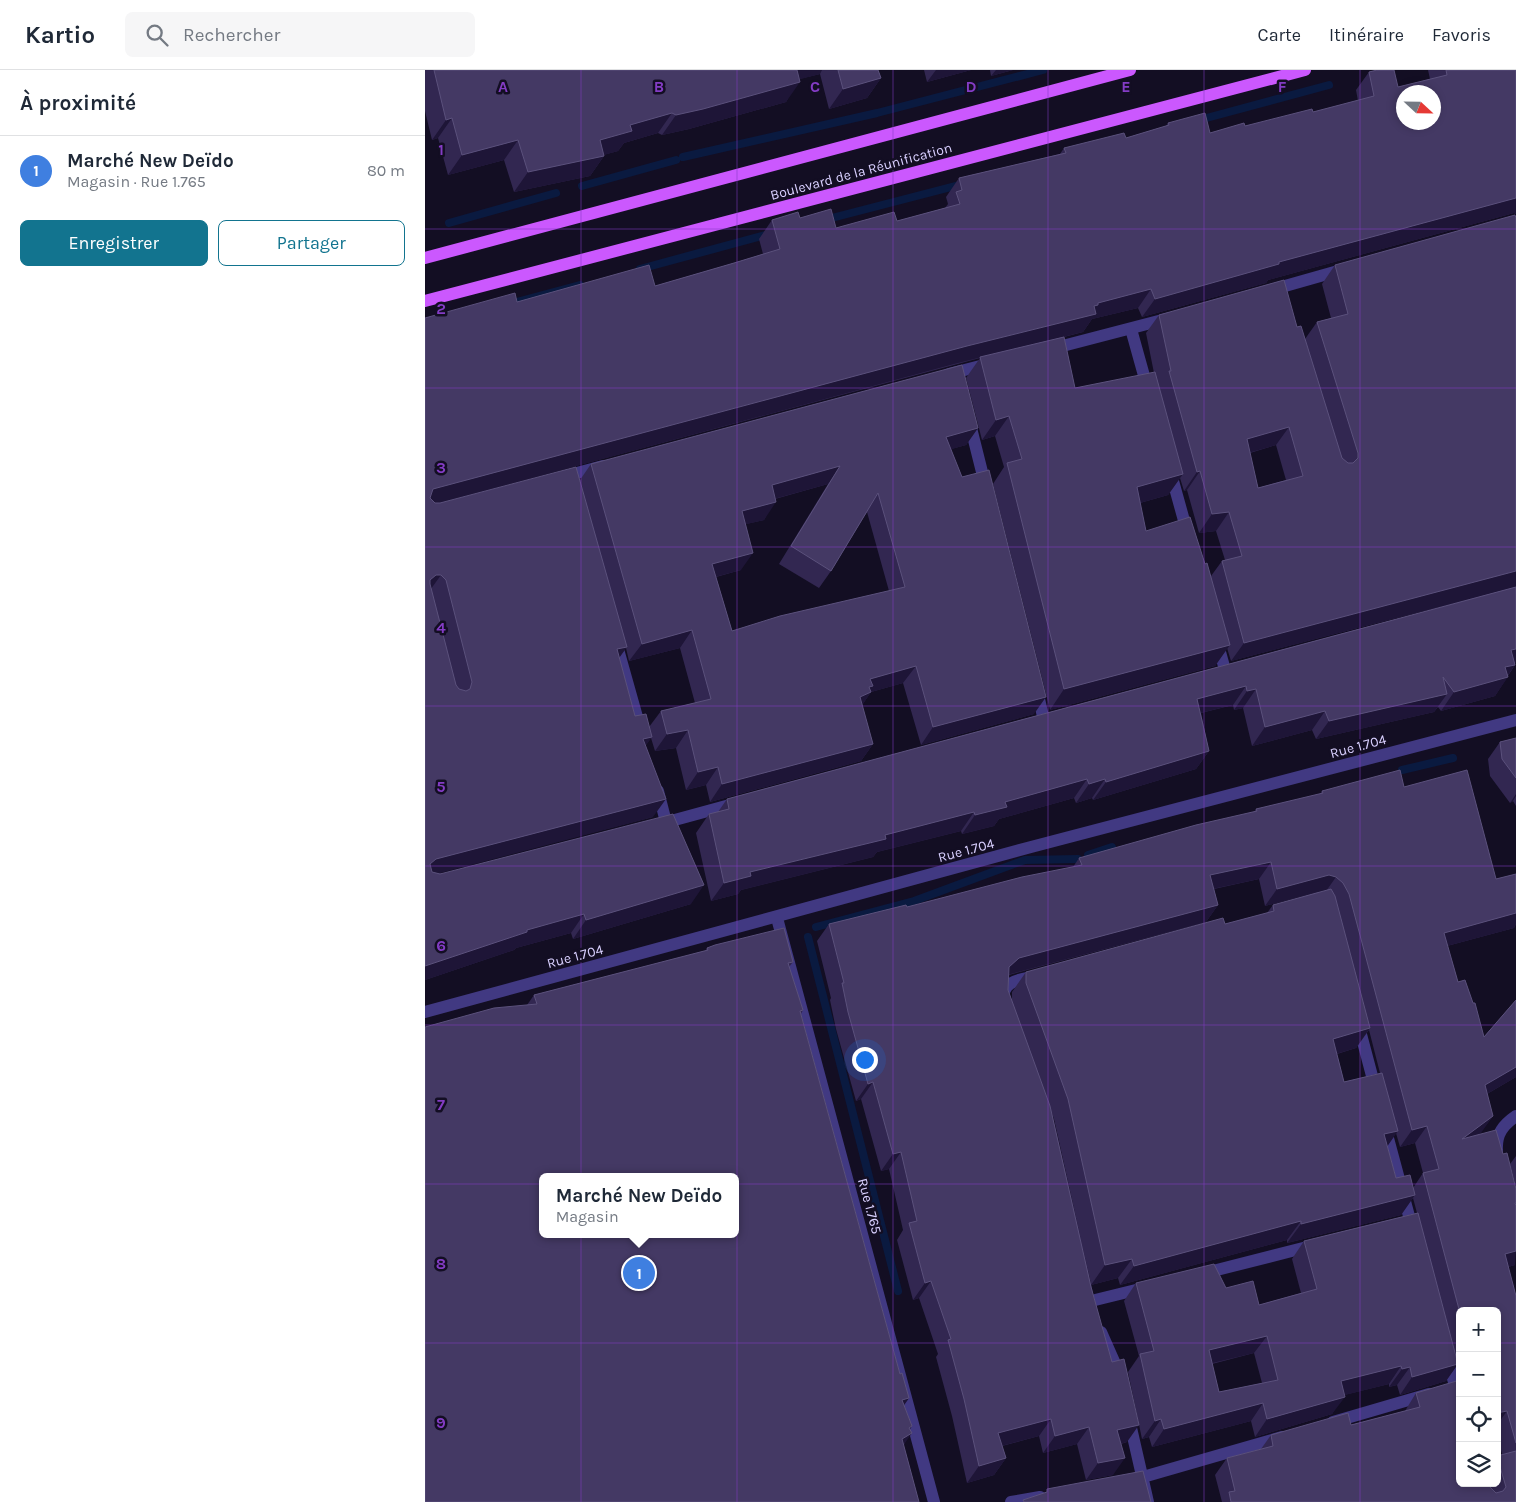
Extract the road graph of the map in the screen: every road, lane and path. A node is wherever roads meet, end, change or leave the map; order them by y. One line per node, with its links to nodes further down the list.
1 (1129, 70): 3 (main road)
2 (1305, 70): 6 (main road, Boulevard de la Réunification)
3 (425, 258)
4 (1355, 266): 5 (street)
5 (1261, 293)
6 (425, 301)
7 (1187, 313): 8 (street)
8 (1131, 329): 9 (street); 12 (street)
9 (1039, 352)
10 (1002, 360): 11 (street)
11 (937, 377)
12 (1152, 405)
13 (966, 410): 17 (street)
14 (616, 462): 16 (street)
15 (1168, 462): 18 (street)
16 (550, 480)
17 (991, 505)
18 (1191, 547)
19 (611, 625): 25 (street)
20 (1215, 632): 21 (street)
21 (1225, 670)
22 (1033, 674): 24 (street)
23 (1516, 720): 30 (street, Rue 1.704)
24 (1044, 721)
25 (645, 747)
26 (653, 775): 28 (street)
27 (751, 799): 28 (street)
28 (666, 822): 29 (street)
29 (648, 827)
30 (777, 918): 33 (street, Rue 1.704); 51 (street, Rue 1.765)
31 (1046, 973): 34 (street)
32 (1354, 1010): 37 (street)
33 (425, 1012)
34 (1007, 1013)
35 (1516, 1116): 36 (street)
36 (1499, 1160)
37 (1415, 1240)
38 (1325, 1243): 39 (street)
39 (1192, 1276)
40 (1163, 1283): 42 (street)
41 (1443, 1341): 43 (street)
42 (1122, 1387)
43 (1455, 1387): 44 (street); 46 (street)
44 (1458, 1397)
45 (1125, 1404): 48 (street)
46 (1323, 1425)
47 (1294, 1434): 48 (street)
48 (1143, 1478): 49 (street); 53 (street)
49 (1124, 1481)
50 (1049, 1495): 52 (street)
51 (934, 1502)
52 (1011, 1502)
53 (1148, 1502)

